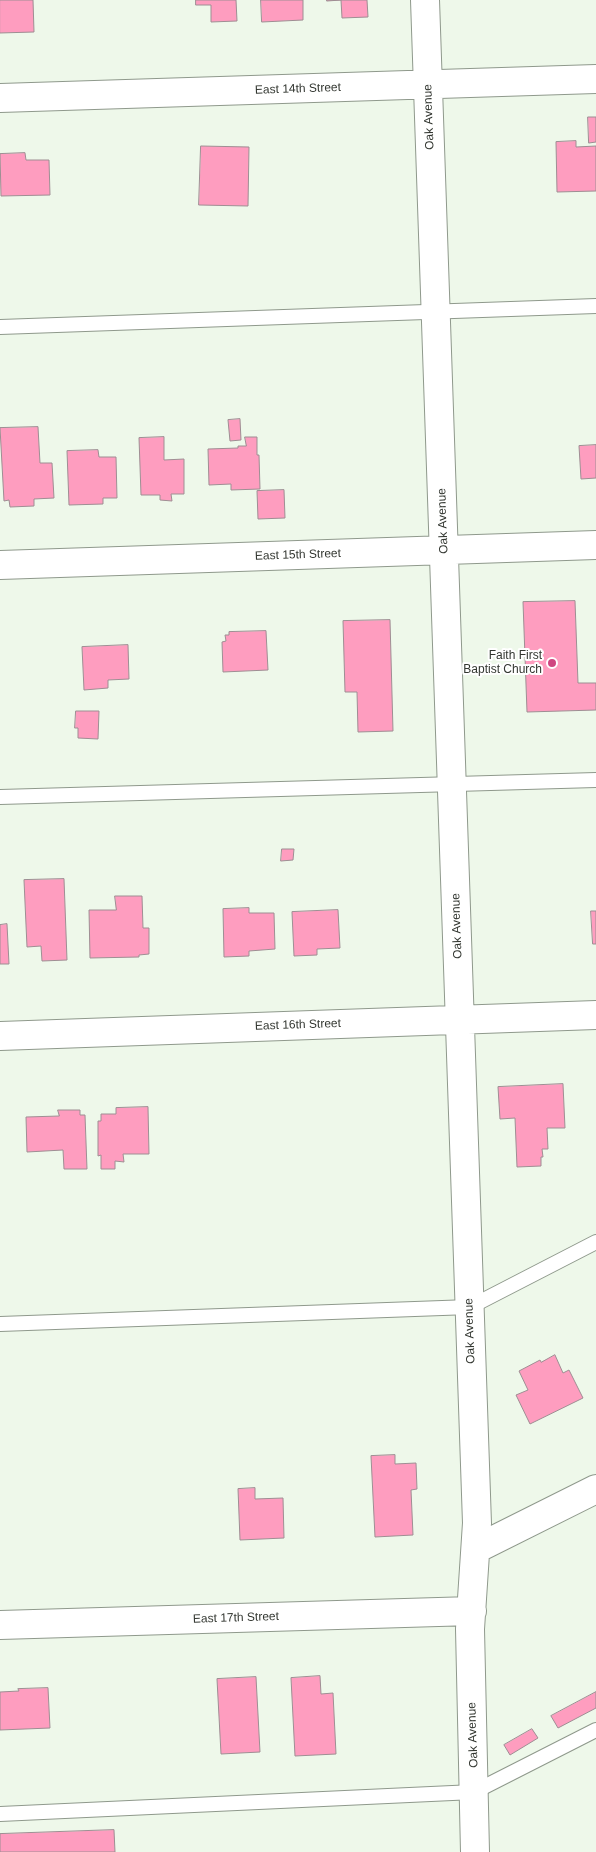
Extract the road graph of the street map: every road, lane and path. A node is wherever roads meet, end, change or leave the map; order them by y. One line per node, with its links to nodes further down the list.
1 (425, 0): 3 (street, Oak Avenue)
2 (596, 79): 3 (street, East 14th Street)
3 (428, 85): 4 (street, East 14th Street); 6 (street, Oak Avenue)
4 (0, 98)
5 (596, 306): 6 (lane)
6 (435, 312): 7 (lane); 9 (street, Oak Avenue)
7 (0, 327)
8 (596, 545): 9 (street, East 15th Street)
9 (444, 550): 10 (street, East 15th Street); 12 (street, Oak Avenue)
10 (0, 565)
11 (596, 780): 12 (lane)
12 (452, 784): 13 (lane); 15 (street, Oak Avenue)
13 (0, 797)
14 (596, 1015): 15 (street, East 16th Street)
15 (460, 1020): 16 (street, East 16th Street); 18 (street, Oak Avenue)
16 (0, 1036)
17 (596, 1242): 18 (lane)
18 (470, 1307): 19 (lane); 21 (street, Oak Avenue)
19 (0, 1324)
20 (596, 1489): 21 (street)
21 (476, 1549): 22 (street, Oak Avenue)
22 (472, 1611): 23 (street, East 17th Street); 25 (street, Oak Avenue)
23 (0, 1626)
24 (596, 1730): 25 (lane)
25 (474, 1792): 26 (lane); 27 (street, Oak Avenue)
26 (0, 1814)
27 (475, 1852)

